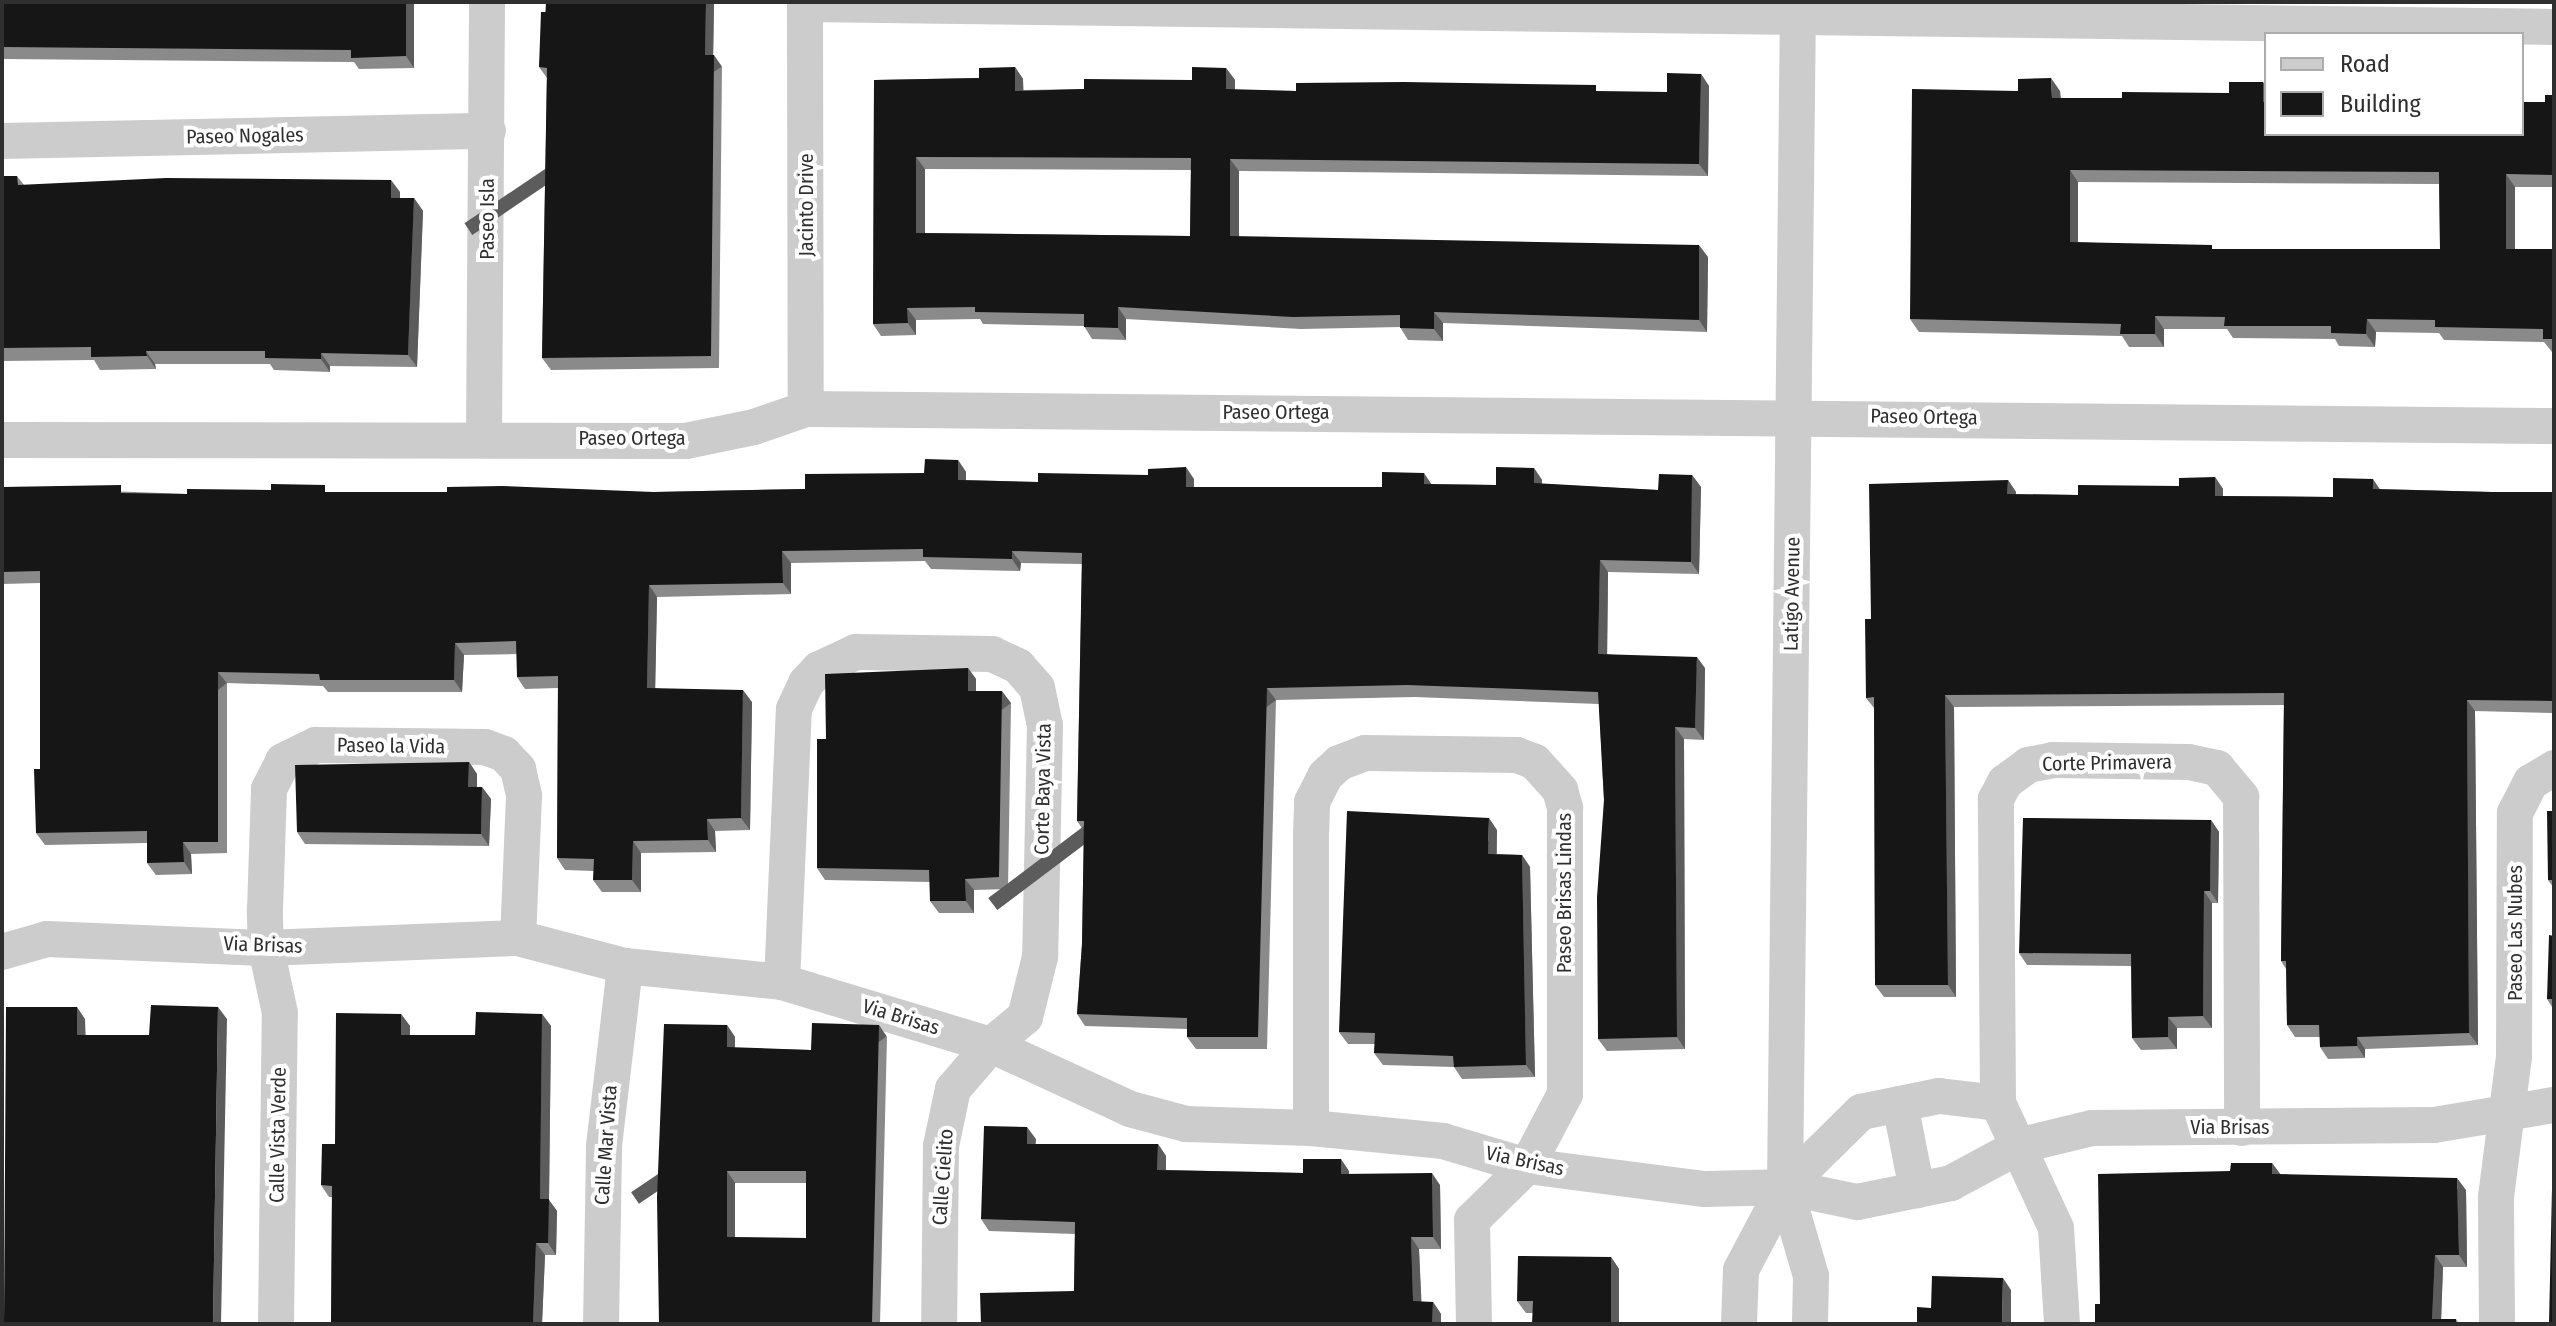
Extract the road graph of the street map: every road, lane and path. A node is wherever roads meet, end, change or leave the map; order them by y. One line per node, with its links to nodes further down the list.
1 (487, 2): 5 (street, Paseo Isla)
2 (805, 3): 3 (street); 7 (street, Jacinto Drive)
3 (1798, 9): 4 (street); 8 (street, Latigo Avenue)
4 (2554, 27)
5 (488, 131): 6 (street, Paseo Nogales); 10 (street, Paseo Isla)
6 (2, 141)
7 (806, 409): 8 (street, Paseo Ortega); 10 (street, Paseo Ortega)
8 (1794, 415): 9 (street, Paseo Ortega); 27 (street, Latigo Avenue)
9 (2554, 426)
10 (484, 436): 11 (street, Paseo Ortega)
11 (2, 440)
12 (2554, 768): 22 (street, Paseo Las Nubes)
13 (518, 938): 14 (street, Via Brisas); 14 (street, Paseo la Vida); 16 (street, Via Brisas)
14 (266, 948): 15 (street, Via Brisas); 29 (street, Calle Vista Verde)
15 (2, 952)
16 (625, 966): 17 (street, Via Brisas); 30 (street, Calle Mar Vista)
17 (782, 982): 18 (street, Via Brisas); 18 (street, Corte Baya Vista)
18 (991, 1045): 23 (street, Via Brisas); 31 (street, Calle Cielito)
19 (1998, 1103): 20 (street); 24 (street, Corte Primavera); 25 (street, Corte Primavera)
20 (1900, 1104): 27 (street); 28 (street)
21 (2554, 1105): 22 (street, Via Brisas)
22 (2508, 1114): 24 (street, Via Brisas); 36 (street, Paseo Las Nubes)
23 (1311, 1128): 26 (street, Via Brisas); 26 (street, Paseo Brisas Lindas)
24 (2242, 1128): 25 (street, Via Brisas)
25 (2022, 1145): 28 (street, Via Brisas); 35 (street, Corte Primavera)
26 (1527, 1166): 27 (street, Via Brisas); 32 (street)
27 (1785, 1187): 28 (street, Via Brisas); 33 (street, Latigo Avenue); 34 (street, Latigo Avenue)
28 (1917, 1190)
29 (276, 1324)
30 (601, 1324)
31 (939, 1324)
32 (1474, 1324)
33 (1739, 1324)
34 (1810, 1324)
35 (2062, 1324)
36 (2497, 1324)

